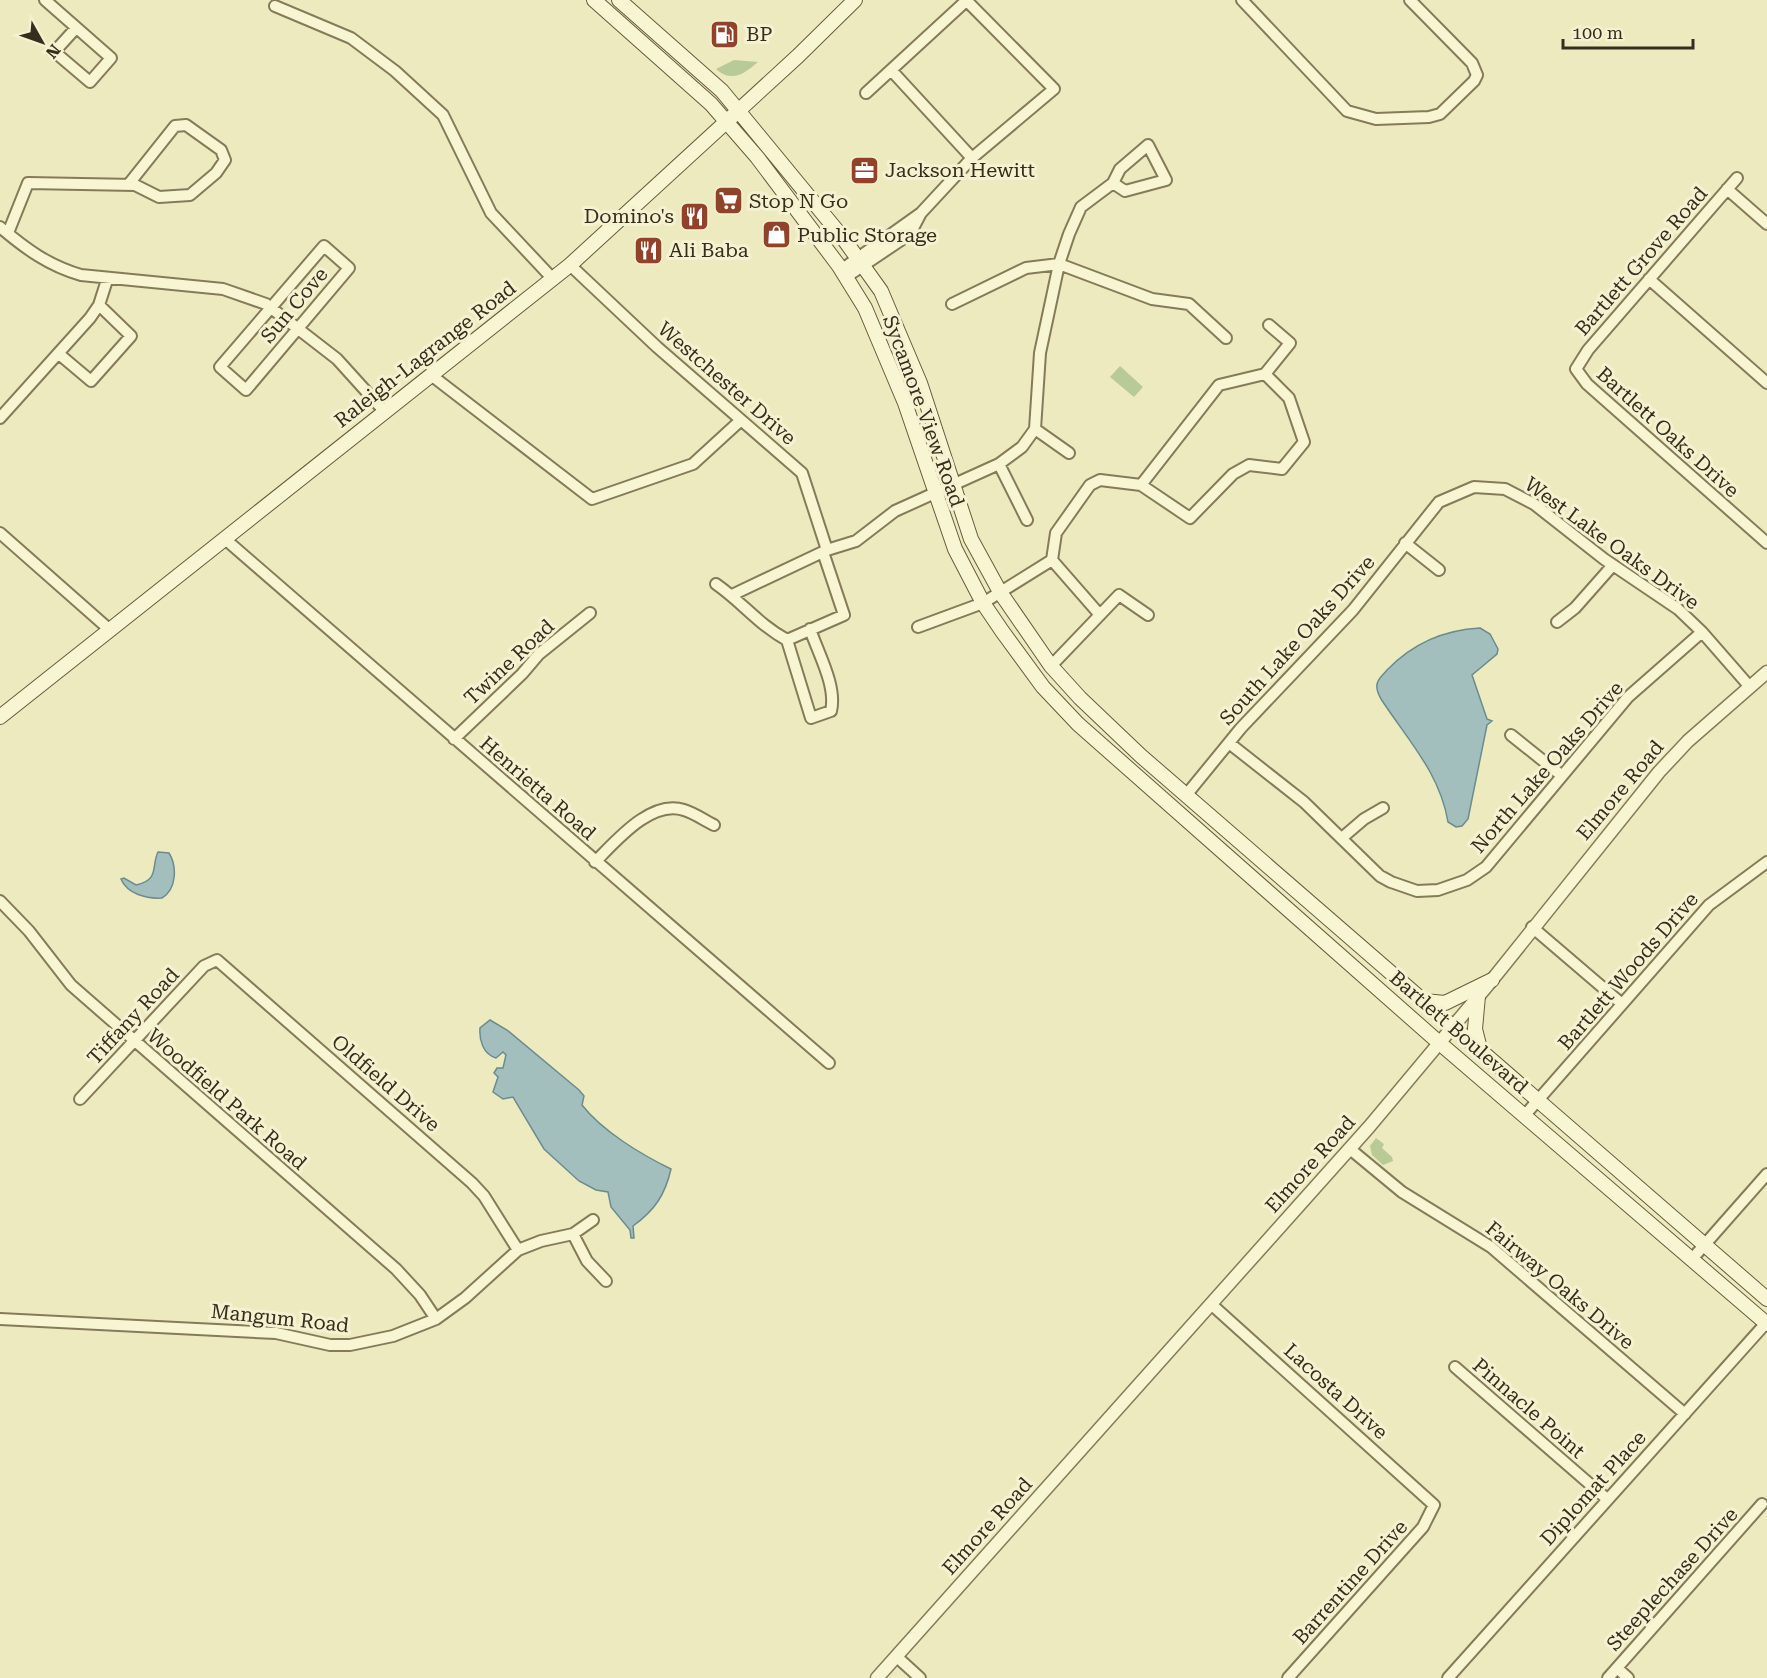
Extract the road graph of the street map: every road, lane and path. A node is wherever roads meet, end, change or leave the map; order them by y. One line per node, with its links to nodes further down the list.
1 (45, 0): 9 (street)
2 (594, 0): 13 (main road, Sycamore View Road)
3 (619, 0): 12 (main road, Sycamore View Road)
4 (855, 0): 12 (main road, Raleigh-Lagrange Road)
5 (966, 0): 10 (street); 14 (street)
6 (1242, 0): 7 (street)
7 (1410, 0)
8 (275, 6): 30 (street)
9 (76, 28): 9 (street)
10 (891, 70): 11 (street); 14 (street)
11 (866, 93)
12 (739, 110): 13 (main road, Raleigh-Lagrange Road); 15 (main road, Sycamore View Road)
13 (726, 122): 17 (main road, Sycamore View Road); 27 (main road, Raleigh-Lagrange Road)
14 (972, 158): 25 (street)
15 (788, 171): 17 (main road); 21 (main road, Sycamore View Road)
16 (1737, 178): 20 (street, Bartlett Grove Road)
17 (775, 182): 24 (main road, Sycamore View Road)
18 (1113, 183): 18 (street); 26 (street)
19 (128, 185): 19 (street); 23 (street)
20 (1727, 189): 22 (street); 31 (street, Bartlett Grove Road)
21 (829, 221): 24 (main road); 25 (main road, Sycamore View Road)
22 (1767, 224)
23 (4, 230): 29 (street)
24 (815, 233): 28 (main road, Sycamore View Road)
25 (860, 263): 28 (street); 50 (main road, Sycamore View Road)
26 (1059, 264): 32 (street); 37 (street); 46 (street)
27 (570, 266): 30 (main road, Raleigh-Lagrange Road); 45 (street, Westchester Drive)
28 (843, 273): 50 (main road, Sycamore View Road)
29 (107, 279): 33 (street); 34 (street)
30 (552, 279): 41 (main road, Raleigh-Lagrange Road)
31 (1649, 279): 39 (street, Bartlett Grove Road); 42 (street)
32 (952, 304)
33 (99, 305): 38 (street); 38 (street)
34 (270, 307): 36 (street); 36 (street, Sun Cove); 36 (street, Sun Cove)
35 (1269, 325): 40 (street)
36 (297, 330): 43 (street)
37 (1226, 338)
38 (59, 354): 44 (street)
39 (1576, 369): 56 (street, Bartlett Oaks Drive)
40 (1265, 374): 49 (street); 49 (street)
41 (431, 375): 43 (main road, Raleigh-Lagrange Road); 45 (street)
42 (1767, 383)
43 (384, 411): 54 (main road, Raleigh-Lagrange Road)
44 (0, 418)
45 (741, 420): 57 (street, Westchester Drive)
46 (1035, 429): 47 (street); 48 (street)
47 (1069, 453)
48 (999, 464): 50 (street); 52 (street)
49 (1141, 485): 58 (street)
50 (944, 489): 57 (street); 63 (main road, Sycamore View Road); 63 (main road, Sycamore View Road)
51 (1462, 490): 55 (street, South Lake Oaks Drive); 59 (street, West Lake Oaks Drive)
52 (1027, 520)
53 (0, 533): 70 (street)
54 (225, 539): 70 (main road, Raleigh-Lagrange Road); 80 (street, Henrietta Road)
55 (1405, 543): 60 (street); 81 (street, South Lake Oaks Drive)
56 (1767, 543)
57 (825, 551): 62 (street); 69 (street, Westchester Drive)
58 (1052, 560): 63 (street); 65 (street)
59 (1613, 565): 67 (street); 71 (street, West Lake Oaks Drive)
60 (1439, 570)
61 (716, 584): 62 (street)
62 (732, 595): 72 (street)
63 (992, 597): 68 (street); 73 (main road, Sycamore View Road); 78 (main road, Sycamore View Road)
64 (590, 614): 80 (street, Twine Road)
65 (1100, 615): 66 (street); 73 (street)
66 (1148, 615)
67 (1557, 622)
68 (918, 627)
69 (810, 629): 72 (street); 72 (street)
70 (110, 630): 77 (main road, Raleigh-Lagrange Road)
71 (1702, 632): 75 (street, West Lake Oaks Drive); 84 (street, North Lake Oaks Drive)
72 (787, 640)
73 (1051, 666): 76 (main road, Sycamore View Road)
74 (1767, 672): 75 (street, Elmore Road)
75 (1750, 687): 94 (street, Elmore Road)
76 (1091, 709): 78 (main road); 82 (main road, Sycamore View Road)
77 (0, 717)
78 (1078, 724): 83 (main road, Sycamore View Road)
79 (1511, 735): 84 (street)
80 (454, 739): 89 (street, Henrietta Road)
81 (1229, 743): 85 (street, South Lake Oaks Drive); 88 (street)
82 (1141, 756): 85 (main road, Bartlett Boulevard)
83 (1128, 767): 93 (main road, Bartlett Boulevard)
84 (1561, 775): 88 (street, North Lake Oaks Drive)
85 (1187, 794): 91 (main road, Bartlett Boulevard)
86 (1383, 808): 88 (street)
87 (714, 825): 89 (street)
88 (1343, 837)
89 (595, 862): 104 (street, Henrietta Road)
90 (1766, 866): 99 (street, Bartlett Woods Drive)
91 (1297, 891): 93 (main road); 98 (main road, Bartlett Boulevard)
92 (0, 901): 101 (street, Woodfield Park Road)
93 (1285, 906): 102 (main road, Bartlett Boulevard)
94 (1532, 927): 96 (street, Elmore Road); 99 (street)
95 (213, 960): 101 (street, Tiffany Road); 113 (street, Oldfield Drive)
96 (1492, 980): 97 (street, Elmore Road); 98 (main road)
97 (1478, 996): 100 (street, Elmore Road); 103 (main road)
98 (1422, 1000): 100 (main road, Bartlett Boulevard)
99 (1622, 1004): 106 (street, Bartlett Woods Drive)
100 (1452, 1026): 102 (street, Elmore Road); 103 (main road, Bartlett Boulevard)
101 (134, 1042): 105 (street, Tiffany Road); 119 (street, Woodfield Park Road)
102 (1439, 1042): 107 (main road, Bartlett Boulevard); 108 (street, Elmore Road)
103 (1481, 1052): 106 (main road, Bartlett Boulevard)
104 (829, 1063)
105 (80, 1099)
106 (1537, 1101): 107 (street, Bartlett Woods Drive); 112 (main road, Bartlett Boulevard)
107 (1525, 1115): 114 (main road, Bartlett Boulevard)
108 (1350, 1149): 117 (street, Elmore Road); 122 (street, Fairway Oaks Drive)
109 (1767, 1174): 112 (street)
110 (592, 1220): 111 (street, Mangum Road)
111 (573, 1234): 113 (street, Mangum Road); 115 (street)
112 (1704, 1245): 114 (street); 116 (main road, Bartlett Boulevard)
113 (518, 1250): 119 (street, Mangum Road)
114 (1692, 1259): 120 (main road, Bartlett Boulevard)
115 (606, 1281)
116 (1767, 1299)
117 (1211, 1304): 125 (street, Lacosta Drive); 126 (street, Elmore Road)
118 (0, 1319): 119 (street, Mangum Road)
119 (436, 1319)
120 (1766, 1324): 122 (street, Diplomat Place)
121 (1455, 1367): 123 (street, Pinnacle Point)
122 (1684, 1414): 123 (street, Diplomat Place)
123 (1607, 1500): 131 (street, Diplomat Place)
124 (1762, 1504): 127 (street, Steeplechase Drive)
125 (1434, 1507): 130 (street, Barrentine Drive)
126 (897, 1657): 128 (street, Elmore Road); 129 (street)
127 (1617, 1668): 132 (street, Steeplechase Drive); 133 (street)
128 (877, 1678)
129 (920, 1678)
130 (1288, 1678)
131 (1448, 1678)
132 (1608, 1678)
133 (1628, 1678)

